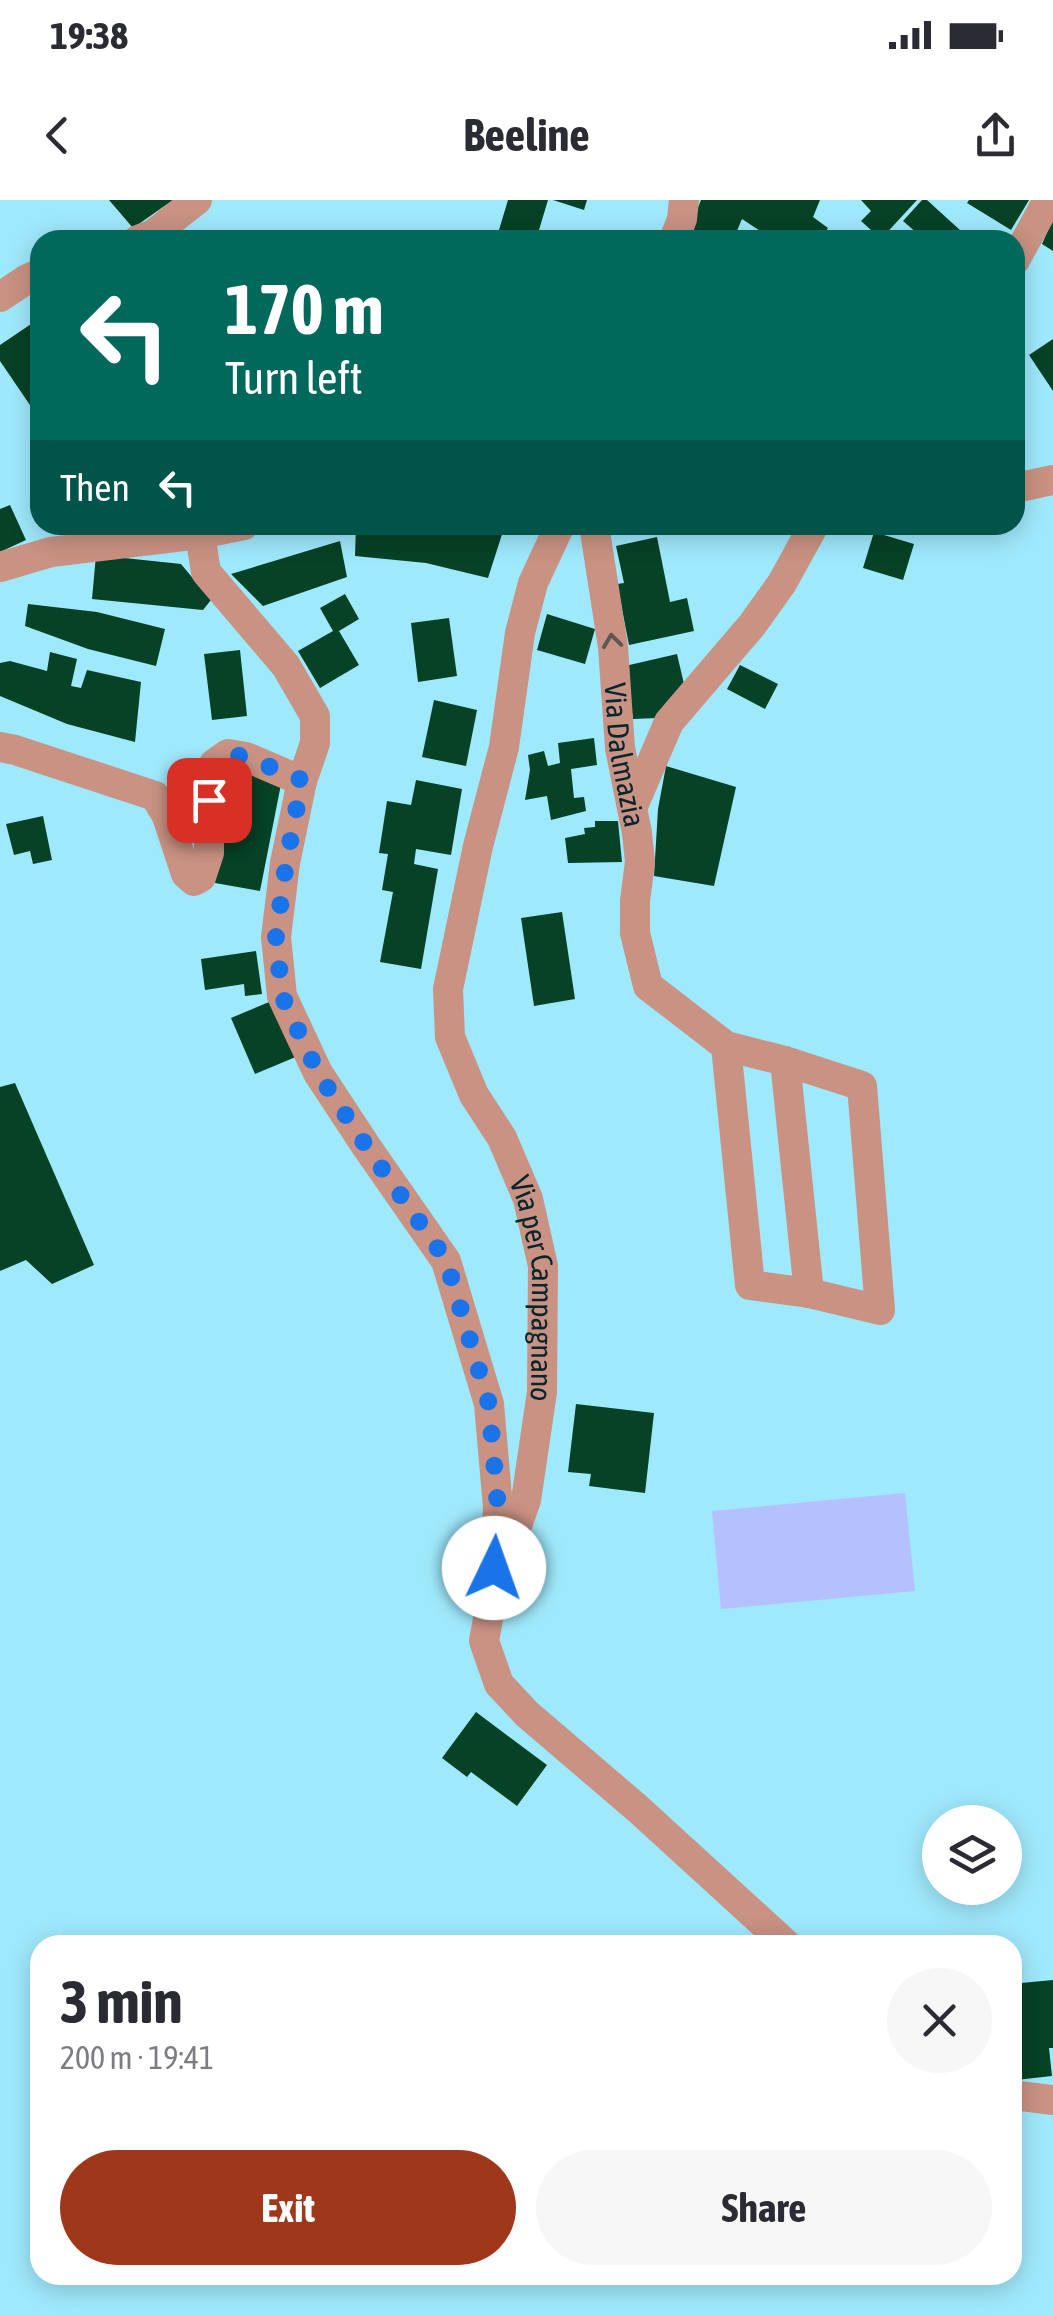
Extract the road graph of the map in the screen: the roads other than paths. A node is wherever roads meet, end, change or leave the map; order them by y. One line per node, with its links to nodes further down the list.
1 (197, 200): 4 (street)
2 (684, 200): 5 (street)
3 (1048, 200): 6 (street)
4 (158, 230)
5 (678, 230)
6 (1025, 242)
7 (30, 278): 8 (street)
8 (0, 297)
9 (1053, 480): 10 (street)
10 (1025, 486)
11 (192, 535): 16 (street)
12 (200, 535): 18 (street)
13 (555, 535): 23 (street, Via per Campagnano)
14 (596, 535): 19 (street, Via Dalmazia, one-way to 14)
15 (808, 535): 19 (street)
16 (0, 567)
17 (0, 748): 18 (street)
18 (302, 780): 23 (street)
19 (633, 806): 20 (street, Via Dalmazia)
20 (726, 1046): 21 (street); 22 (street)
21 (785, 1061): 22 (street); 22 (street)
22 (809, 1294)
23 (492, 1597): 24 (street, Via per Campagnano)
24 (776, 1935)
25 (1022, 2095): 26 (street)
26 (1053, 2100)

